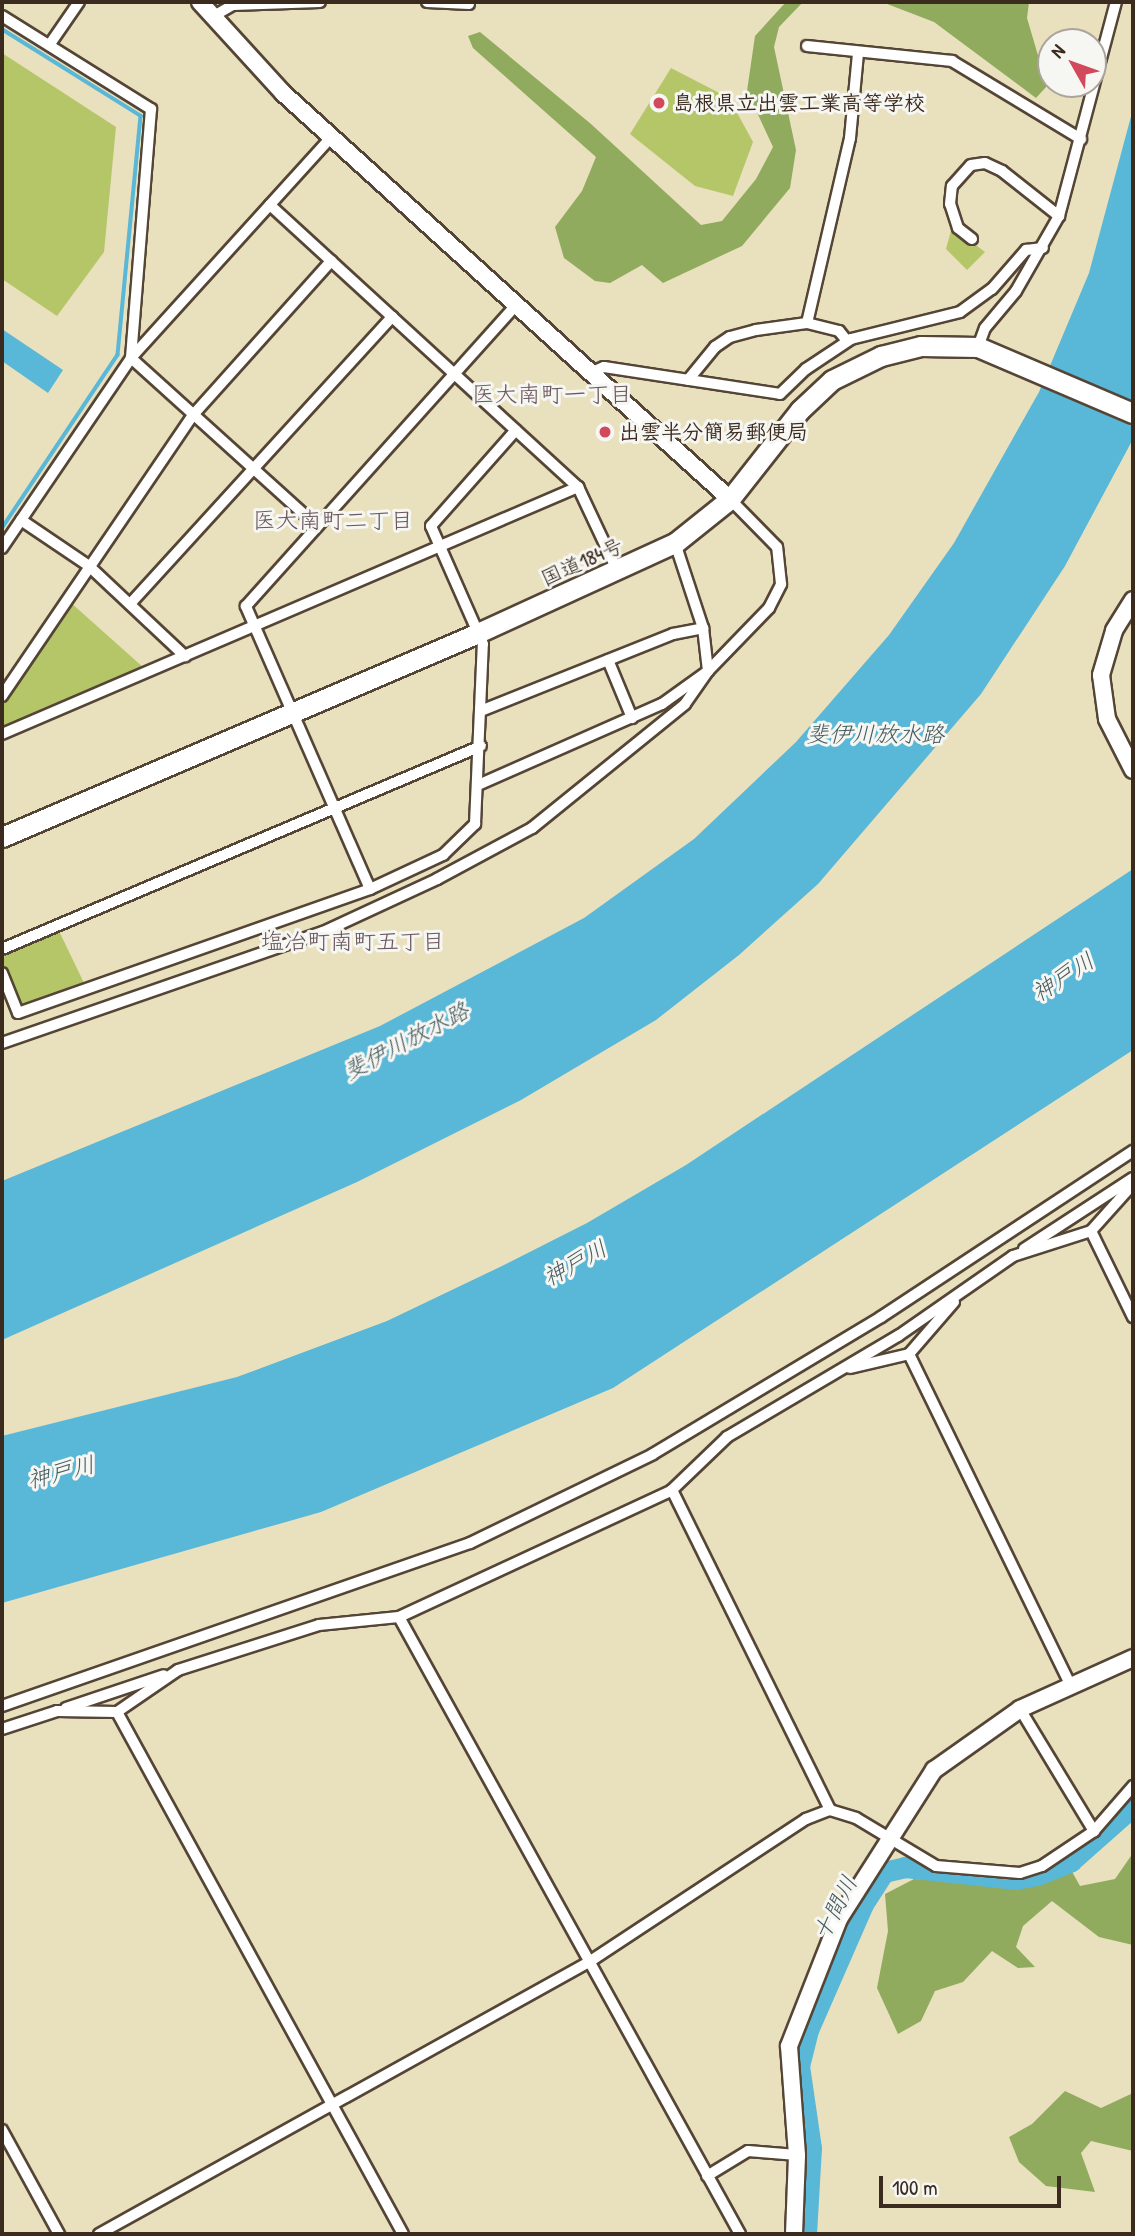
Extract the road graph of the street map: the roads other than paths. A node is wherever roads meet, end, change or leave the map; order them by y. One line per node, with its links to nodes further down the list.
1 (79, 2): 9 (street)
2 (200, 2): 8 (street)
3 (320, 2): 8 (street)
4 (427, 2): 6 (street)
5 (1116, 2): 13 (street)
6 (468, 4)
7 (2, 16): 9 (street)
8 (212, 17): 12 (street)
9 (50, 44): 24 (street)
10 (807, 46): 11 (street)
11 (858, 53): 13 (street); 21 (street)
12 (332, 136): 14 (street); 19 (street)
13 (1081, 139): 15 (street)
14 (270, 205): 18 (street); 24 (street)
15 (1059, 216): 16 (street); 17 (street)
16 (972, 239)
17 (1043, 248): 22 (street); 23 (street)
18 (331, 261): 20 (street); 29 (street)
19 (518, 303): 25 (street); 26 (street)
20 (392, 317): 25 (street); 31 (street)
21 (807, 323): 22 (street); 27 (street)
22 (847, 341): 27 (street)
23 (987, 349): 28 (highway, 国道184号); 33 (highway, 国道184号)
24 (131, 358): 29 (street); 34 (street)
25 (455, 372): 30 (street); 35 (street)
26 (592, 372): 27 (street); 33 (street)
27 (688, 380)
28 (1133, 413)
29 (193, 415): 31 (street); 39 (street)
30 (516, 430): 32 (street); 37 (street)
31 (255, 469): 35 (street); 42 (street)
32 (578, 487): 37 (street); 40 (street)
33 (730, 499): 36 (highway, 国道184号); 48 (street)
34 (21, 520): 38 (street); 39 (street)
35 (317, 526): 43 (street)
36 (675, 543): 40 (highway, 国道184号); 44 (street)
37 (440, 546): 43 (street); 45 (street)
38 (2, 548)
39 (89, 566): 42 (street); 49 (street)
40 (618, 572): 45 (highway, 国道184号)
41 (1133, 600): 55 (street)
42 (130, 604): 46 (street)
43 (255, 627): 46 (street); 51 (street)
44 (703, 628): 47 (street); 48 (street)
45 (478, 633): 50 (street); 51 (highway, 国道184号)
46 (184, 656): 53 (street)
47 (608, 660): 50 (street); 52 (street)
48 (708, 671): 52 (street); 62 (street)
49 (2, 695)
50 (483, 710): 54 (street)
51 (293, 711): 57 (street); 58 (highway, 国道184号)
52 (632, 718): 56 (street)
53 (2, 734)
54 (481, 746): 56 (street); 57 (street)
55 (1133, 770)
56 (478, 785): 59 (street)
57 (333, 810): 59 (street); 60 (street)
58 (2, 837)
59 (370, 889): 61 (street)
60 (2, 949)
61 (2, 973)
62 (2, 1043)
63 (1133, 1151): 77 (street)
64 (1133, 1178): 67 (street)
65 (1133, 1184): 66 (street)
66 (1091, 1231): 67 (street); 69 (street)
67 (1013, 1256): 68 (street)
68 (965, 1290): 70 (street); 71 (street)
69 (1133, 1317)
70 (909, 1354): 71 (street); 76 (street)
71 (839, 1371): 72 (street)
72 (672, 1490): 73 (street); 83 (street)
73 (399, 1617): 75 (street); 86 (street)
74 (1133, 1658): 76 (street)
75 (178, 1670): 79 (street); 80 (street)
76 (1071, 1686): 78 (street)
77 (2, 1706)
78 (1020, 1709): 84 (street); 85 (street)
79 (57, 1711): 80 (street); 81 (street)
80 (117, 1712): 87 (street)
81 (2, 1729)
82 (1133, 1786): 84 (street)
83 (830, 1810): 85 (street); 86 (street)
84 (1094, 1831): 85 (street)
85 (888, 1840): 89 (street)
86 (589, 1962): 87 (street); 90 (street)
87 (331, 2105): 92 (street); 93 (street)
88 (2, 2130): 91 (street)
89 (797, 2155): 90 (street); 95 (street)
90 (707, 2176): 94 (street)
91 (59, 2234)
92 (99, 2234)
93 (403, 2234)
94 (740, 2234)
95 (794, 2234)

